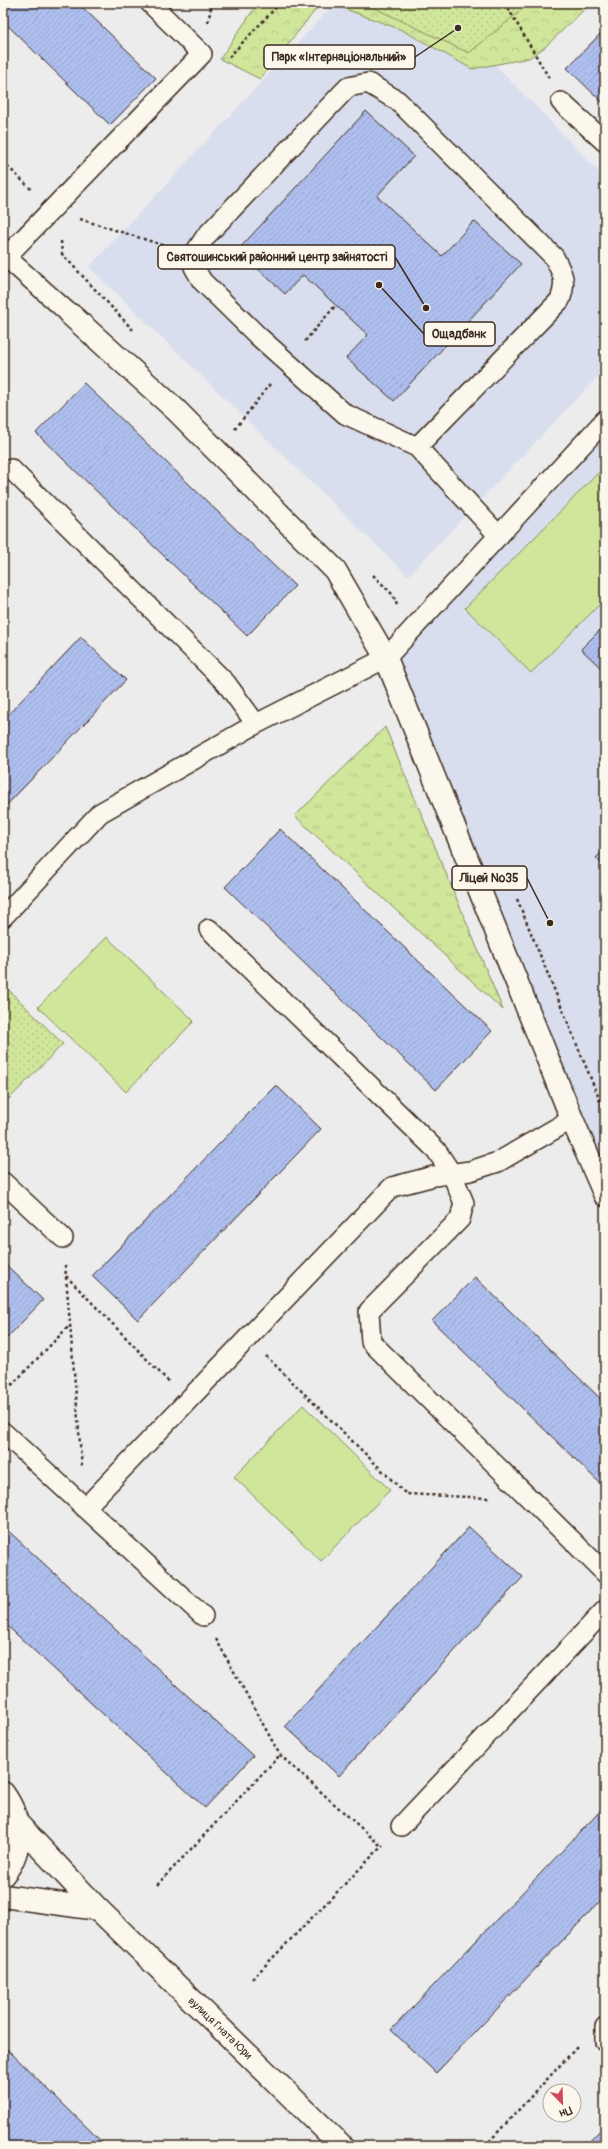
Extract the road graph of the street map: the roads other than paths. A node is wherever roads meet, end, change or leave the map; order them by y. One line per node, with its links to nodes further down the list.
1 (150, 3): 4 (lane)
2 (561, 102): 3 (lane)
3 (605, 142)
4 (4, 259): 5 (lane)
5 (71, 315): 10 (street)
6 (605, 420): 9 (lane)
7 (417, 447): 7 (lane); 9 (lane)
8 (12, 468): 11 (lane)
9 (499, 536): 10 (lane)
10 (386, 658): 11 (lane); 14 (street)
11 (256, 724): 12 (lane)
12 (3, 917)
13 (209, 929): 15 (lane)
14 (572, 1119): 15 (lane); 17 (street)
15 (452, 1174): 20 (lane); 21 (lane)
16 (3, 1182): 18 (lane)
17 (605, 1195)
18 (63, 1238)
19 (3, 1432): 20 (lane)
20 (86, 1508): 23 (lane)
21 (605, 1573)
22 (605, 1610): 26 (lane)
23 (203, 1616)
24 (3, 1794): 25 (street)
25 (19, 1825): 27 (street); 29 (street, вулиця Гната Юри)
26 (401, 1826)
27 (3, 1875)
28 (3, 1896): 29 (street)
29 (98, 1909): 32 (street, вулиця Гната Юри)
30 (605, 2027): 31 (lane)
31 (605, 2042)
32 (342, 2146)

